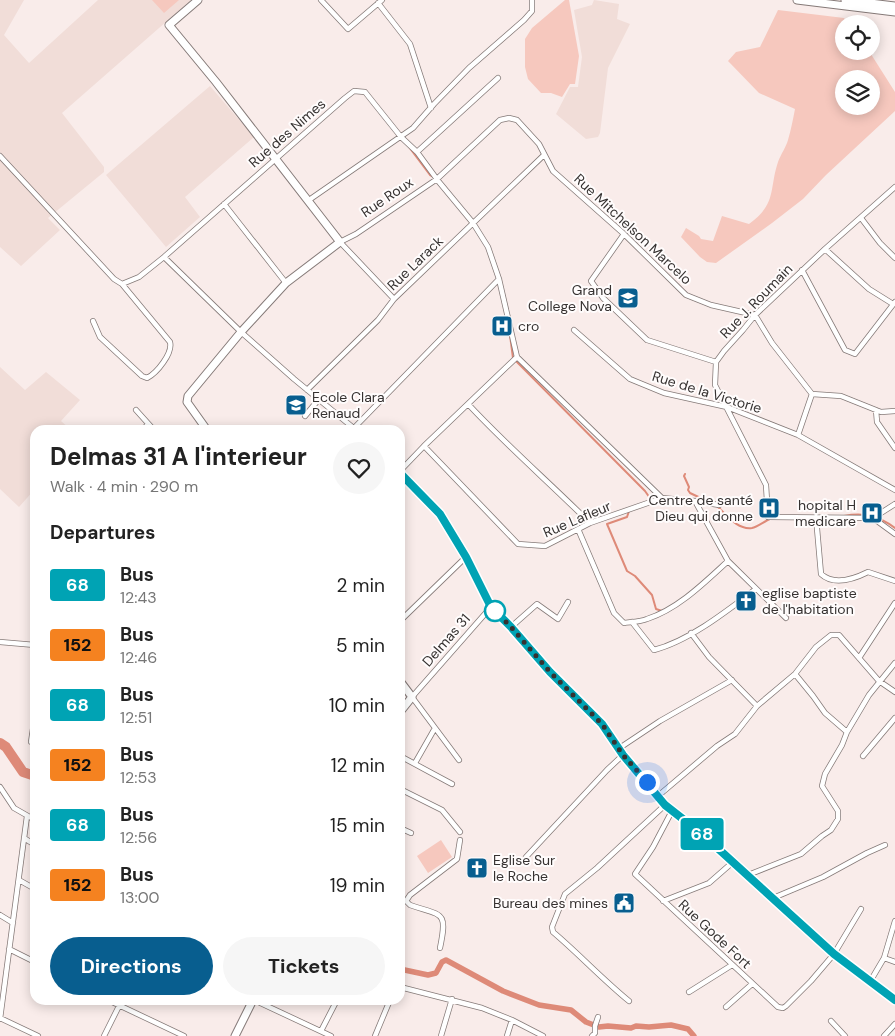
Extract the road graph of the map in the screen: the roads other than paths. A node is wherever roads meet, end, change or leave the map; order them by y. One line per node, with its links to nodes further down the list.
1 (198, 0): 15 (street)
2 (321, 0): 6 (street)
3 (532, 0): 10 (street)
4 (797, 0): 8 (street)
5 (845, 0): 7 (street)
6 (380, 2): 10 (street)
7 (895, 6)
8 (895, 12)
9 (498, 78): 12 (street)
10 (431, 108): 11 (street)
11 (401, 137): 12 (street, Rue des Nimes); 15 (street, Rue des Nimes); 18 (street)
12 (418, 152): 16 (street, Rue des Nimes)
13 (544, 155): 16 (street, Rue Roux); 21 (street, Rue Larack); 22 (street, Rue Mitchelson Marcelo)
14 (0, 156): 30 (street)
15 (274, 159): 18 (street); 19 (street, Rue des Nimes)
16 (437, 179): 21 (street, Rue des Nimes); 23 (street, Rue Roux)
17 (895, 187): 20 (street, Rue J. Roumain)
18 (309, 200): 23 (street)
19 (224, 204): 25 (street, Rue des Nimes); 29 (street)
20 (861, 218): 24 (street, Rue J. Roumain); 26 (street)
21 (473, 223): 28 (street, Rue des Nimes); 31 (street, Rue Larack)
22 (624, 234): 33 (street, Rue Mitchelson Marcelo); 38 (street)
23 (340, 242): 29 (street, Rue Roux); 31 (street)
24 (825, 249): 27 (street, Rue J. Roumain); 32 (street)
25 (164, 257): 30 (street, Rue des Nimes); 36 (street)
26 (895, 258)
27 (802, 270): 32 (street); 33 (street, Rue J. Roumain)
28 (499, 279): 37 (street, Rue des Nimes); 51 (street)
29 (286, 283): 36 (street, Rue Roux)
30 (122, 284): 34 (street)
31 (394, 299): 39 (street, Rue Larack)
32 (894, 303)
33 (755, 315): 38 (street, Rue J. Roumain); 40 (street)
34 (93, 321)
35 (574, 330): 43 (street, Rue de la Victorie)
36 (241, 332): 39 (street); 49 (street, Rue Roux)
37 (517, 357): 42 (street); 58 (street)
38 (716, 362): 43 (street)
39 (307, 390): 41 (street)
40 (812, 394): 45 (street); 52 (street)
41 (320, 399): 47 (street); 50 (street)
42 (468, 404): 53 (street); 64 (street)
43 (727, 407): 52 (street, Rue de la Victorie); 62 (street)
44 (136, 410): 48 (street)
45 (876, 410): 46 (street); 54 (street)
46 (895, 411)
47 (304, 416)
48 (148, 424)
49 (203, 425)
50 (350, 425)
51 (359, 425)
52 (798, 435): 57 (street, Rue de la Victorie)
53 (424, 446): 55 (street); 65 (street, Rue Lafleur)
54 (895, 448)
55 (405, 467)
56 (405, 477): 67 (street)
57 (895, 490)
58 (662, 498): 59 (street, Rue Lafleur); 64 (street, Rue Lafleur)
59 (695, 500): 61 (street, Rue Lafleur); 68 (street)
60 (895, 504): 63 (street)
61 (719, 506)
62 (816, 517): 63 (street); 69 (street)
63 (873, 518): 66 (street)
64 (590, 523): 65 (street, Rue Lafleur)
65 (578, 529): 76 (street)
66 (895, 534)
67 (466, 557): 73 (street); 74 (street)
68 (728, 561): 70 (street); 76 (street)
69 (895, 580)
70 (756, 589): 75 (street); 78 (street)
71 (568, 602): 77 (street)
72 (895, 603): 81 (street)
73 (491, 607): 77 (street); 88 (street, Delmas 31)
74 (405, 616)
75 (786, 618)
76 (632, 622): 78 (street)
77 (511, 627): 94 (street)
78 (691, 633): 84 (street)
79 (0, 642): 80 (street)
80 (30, 645)
81 (859, 658): 83 (street); 85 (street)
82 (895, 663): 85 (street)
83 (794, 674): 90 (street); 93 (street)
84 (732, 680): 90 (street); 94 (street)
85 (879, 681): 87 (street); 93 (street)
86 (405, 688): 88 (street)
87 (895, 692)
88 (412, 697): 89 (street, Delmas 31); 92 (street)
89 (405, 706)
90 (757, 706): 103 (street)
91 (895, 718): 96 (street)
92 (435, 728): 98 (street); 99 (street)
93 (847, 732): 117 (street)
94 (618, 748): 95 (street)
95 (623, 755): 103 (street); 115 (street)
96 (863, 756)
97 (405, 758): 99 (street)
98 (459, 760)
99 (415, 763): 100 (street)
100 (452, 784)
101 (0, 787): 106 (street)
102 (405, 792): 109 (street)
103 (658, 796): 104 (street)
104 (665, 805): 105 (street); 139 (street)
105 (673, 809): 116 (street); 121 (street, Rue Gode Fort)
106 (27, 816): 107 (street); 111 (street)
107 (30, 818)
108 (405, 830): 110 (street)
109 (460, 832)
110 (411, 833)
111 (24, 838): 113 (street); 118 (street)
112 (460, 840): 126 (street)
113 (30, 842)
114 (885, 845): 120 (street)
115 (526, 857)
116 (733, 862): 117 (street); 121 (street)
117 (748, 875): 120 (street)
118 (19, 880): 119 (street); 125 (street)
119 (30, 886)
120 (773, 898): 128 (street)
121 (663, 901): 132 (street, Rue Gode Fort)
122 (861, 909): 128 (street)
123 (0, 915): 125 (street)
124 (895, 922): 129 (street)
125 (13, 923): 127 (street)
126 (440, 948)
127 (9, 949): 130 (street); 136 (street)
128 (834, 954): 133 (street); 134 (street, Rue Gode Fort)
129 (884, 958): 131 (street); 133 (street)
130 (30, 960)
131 (895, 962)
132 (732, 965): 134 (street, Rue Gode Fort); 137 (street)
133 (871, 980): 140 (street)
134 (752, 984): 146 (street)
135 (405, 988): 138 (street)
136 (2, 990): 148 (street)
137 (689, 992)
138 (452, 999): 149 (street); 159 (street)
139 (630, 1000)
140 (895, 1000)
141 (119, 1005): 154 (street); 155 (street)
142 (250, 1005): 156 (street)
143 (264, 1005): 152 (street)
144 (334, 1005): 152 (street)
145 (388, 1005): 158 (street)
146 (726, 1007)
147 (598, 1018): 162 (street)
148 (0, 1019): 153 (street)
149 (512, 1020): 160 (street); 161 (street)
150 (831, 1021): 163 (street)
151 (895, 1024): 164 (street)
152 (321, 1031): 157 (street)
153 (38, 1036)
154 (104, 1036)
155 (184, 1036)
156 (235, 1036)
157 (331, 1036)
158 (375, 1036)
159 (441, 1036)
160 (506, 1036)
161 (542, 1036)
162 (592, 1036)
163 (846, 1036)
164 (884, 1036)

